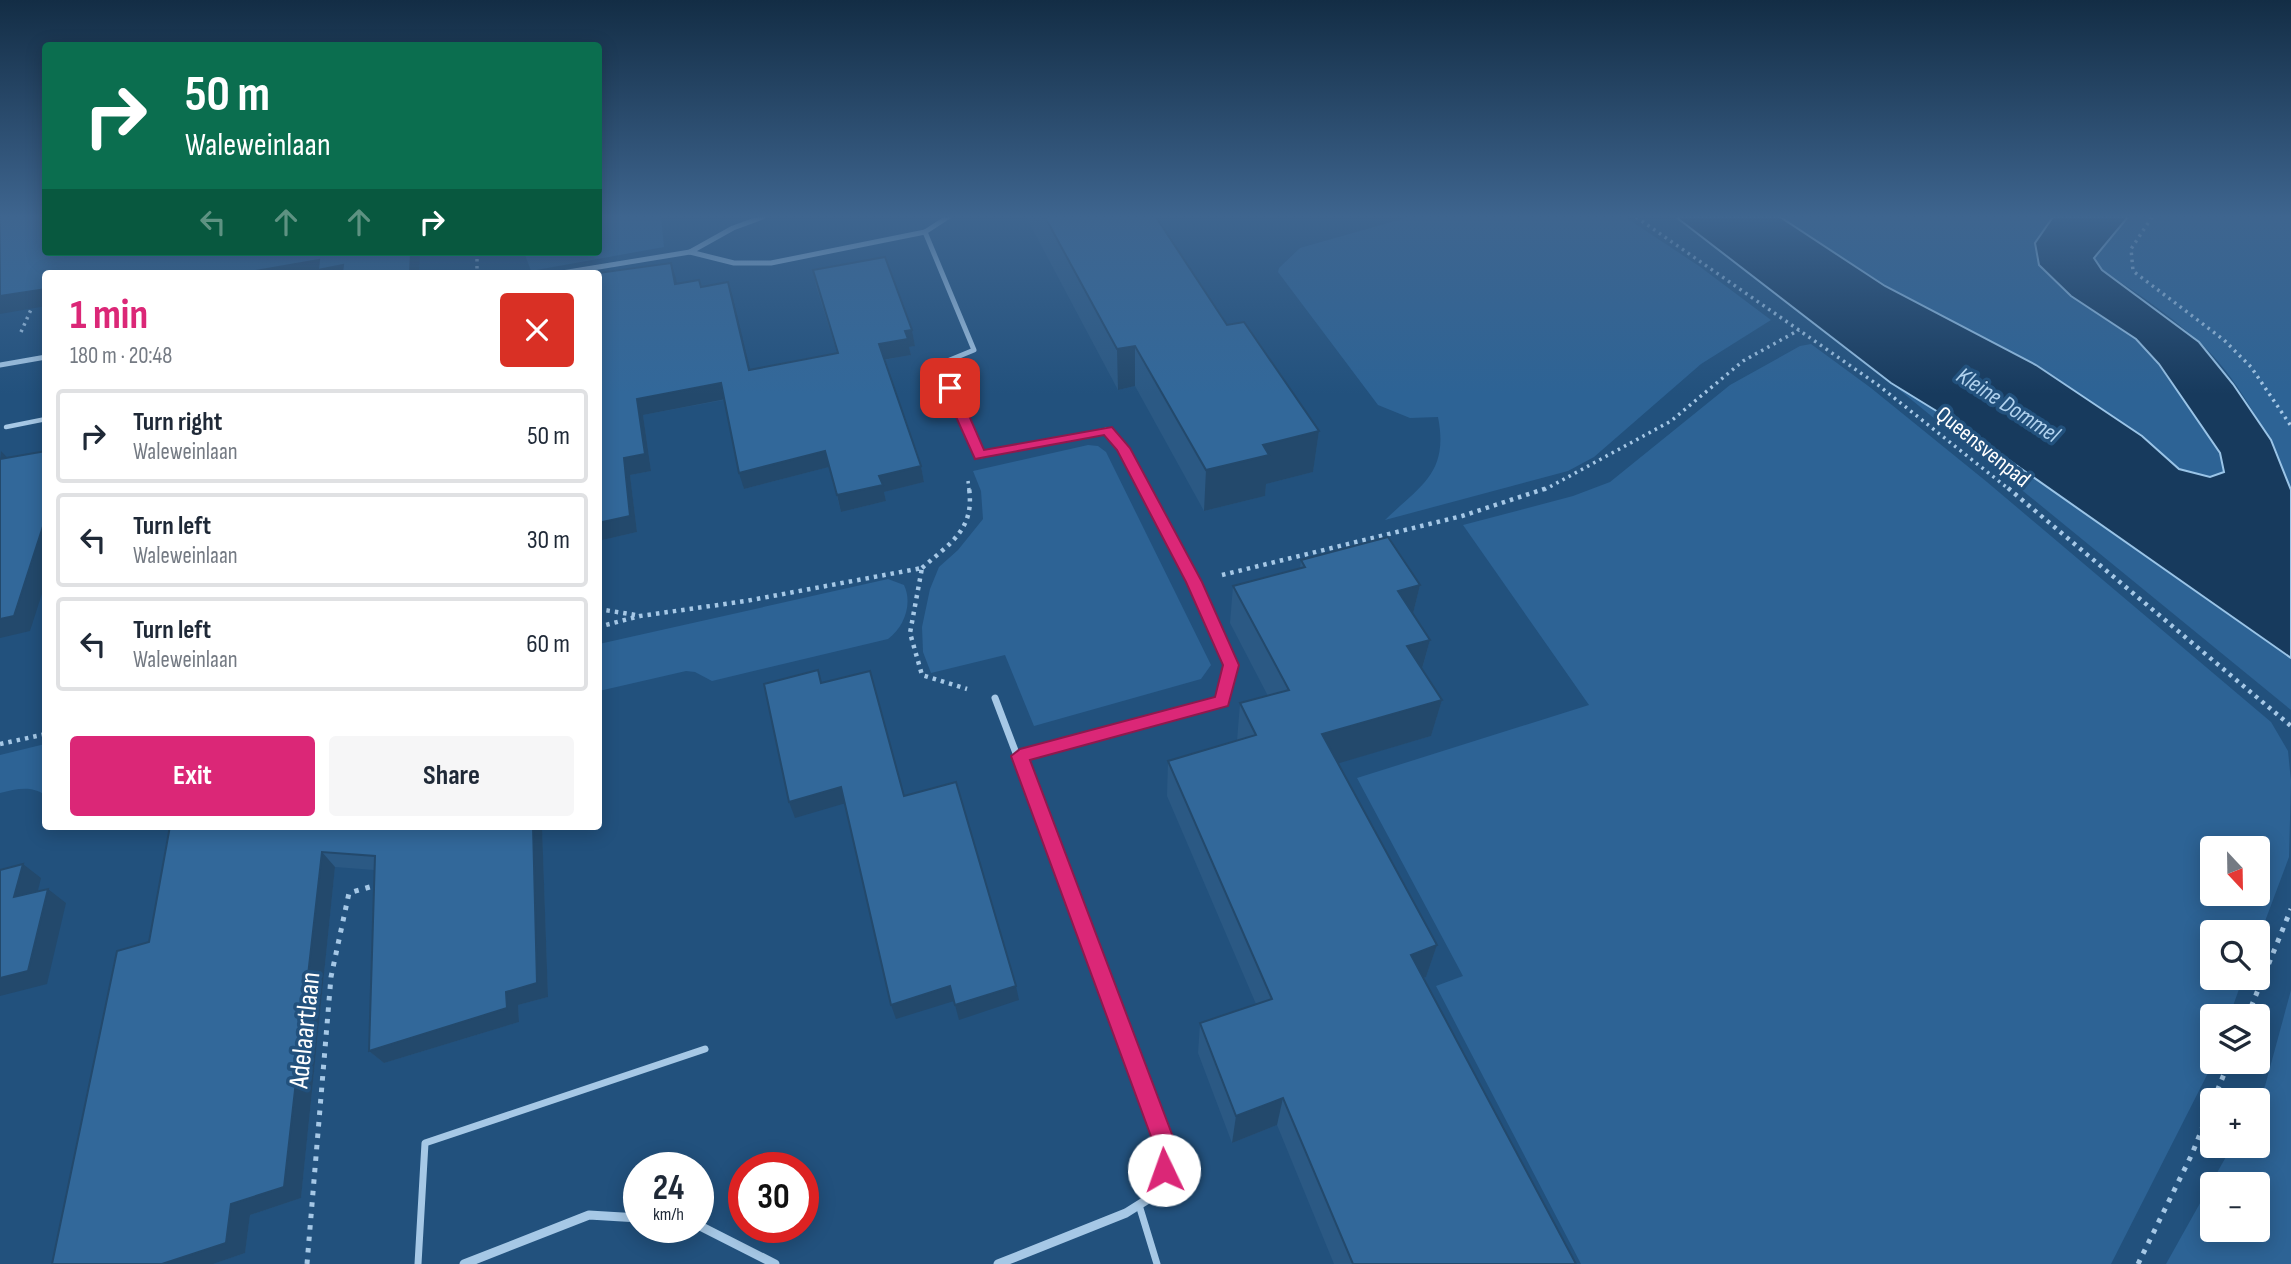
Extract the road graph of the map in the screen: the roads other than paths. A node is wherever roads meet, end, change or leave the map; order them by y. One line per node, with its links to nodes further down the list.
1 (943, 276): 7 (street)
2 (42, 358): 3 (street)
3 (0, 365)
4 (42, 420): 5 (lane)
5 (6, 427)
6 (995, 698): 7 (street)
7 (1020, 756): 9 (street)
8 (705, 1049): 12 (lane)
9 (1139, 1205): 15 (street); 16 (lane)
10 (623, 1217): 13 (street)
11 (714, 1233): 14 (street)
12 (418, 1264)
13 (464, 1264)
14 (775, 1264)
15 (998, 1264)
16 (1157, 1264)

